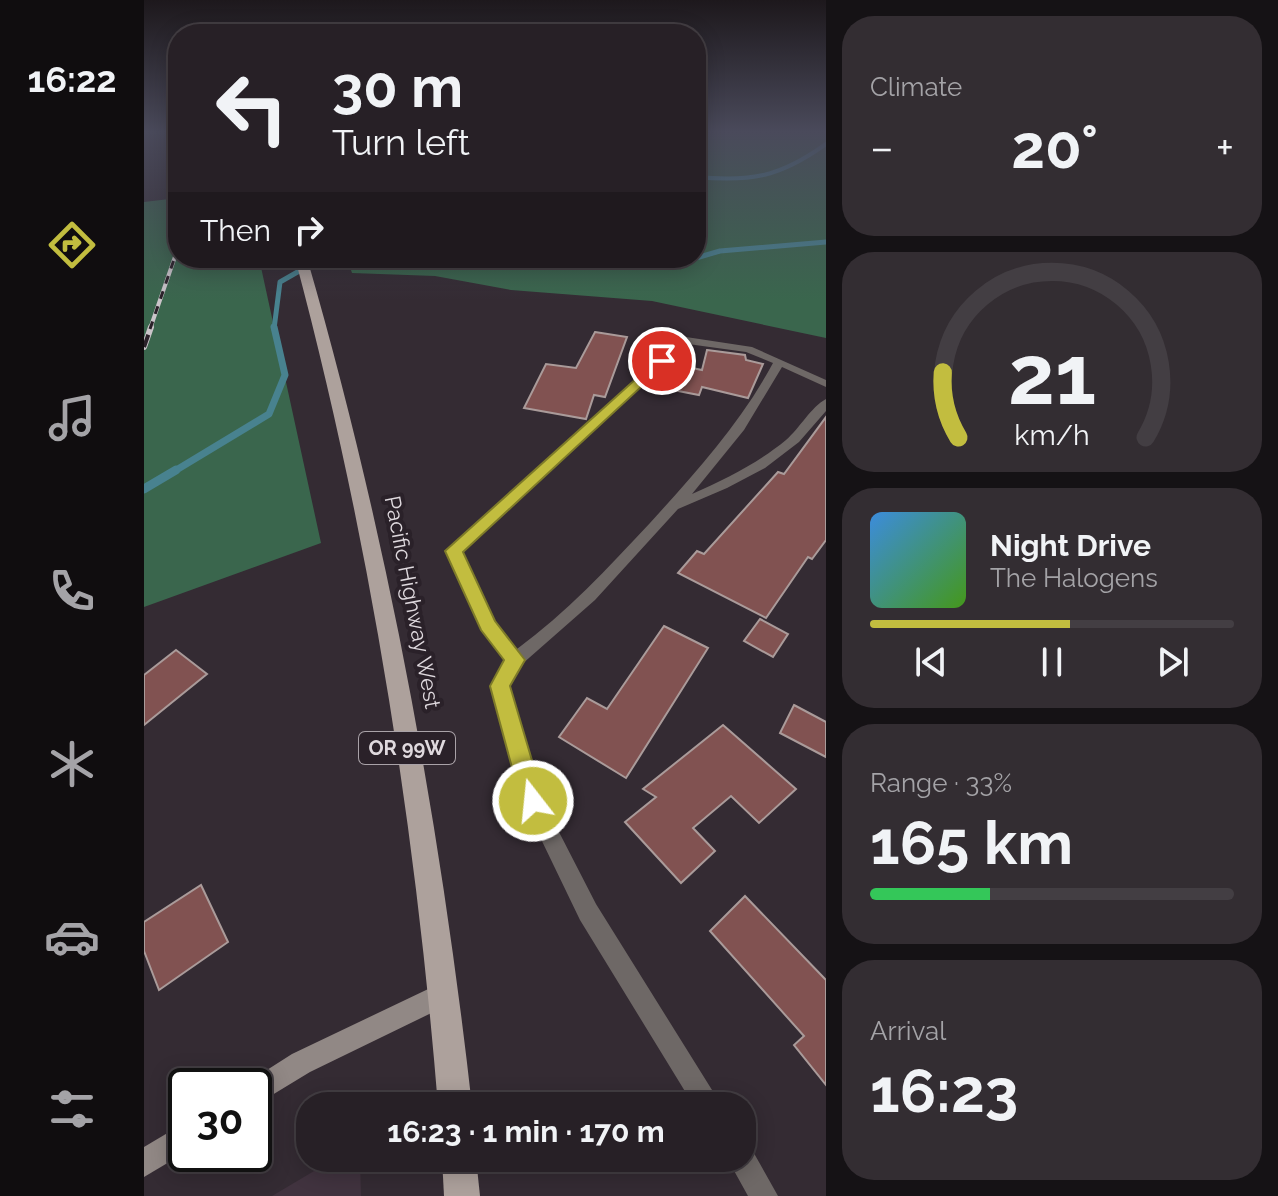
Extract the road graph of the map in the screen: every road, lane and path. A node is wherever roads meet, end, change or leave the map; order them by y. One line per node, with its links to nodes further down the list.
1 (304, 268): 7 (main road, Pacific Highway West / OR 99W)
2 (779, 362): 3 (street); 5 (street); 6 (street)
3 (826, 384)
4 (826, 403): 5 (street)
5 (672, 508): 6 (street)
6 (515, 660): 10 (street)
7 (445, 993): 8 (street); 9 (main road, Pacific Highway West / OR 99W)
8 (272, 1082)
9 (454, 1092)
10 (700, 1092)
11 (168, 1148): 12 (street)
12 (144, 1163)
13 (460, 1172): 15 (main road)
14 (749, 1172): 16 (street)
15 (462, 1196)
16 (764, 1196)

